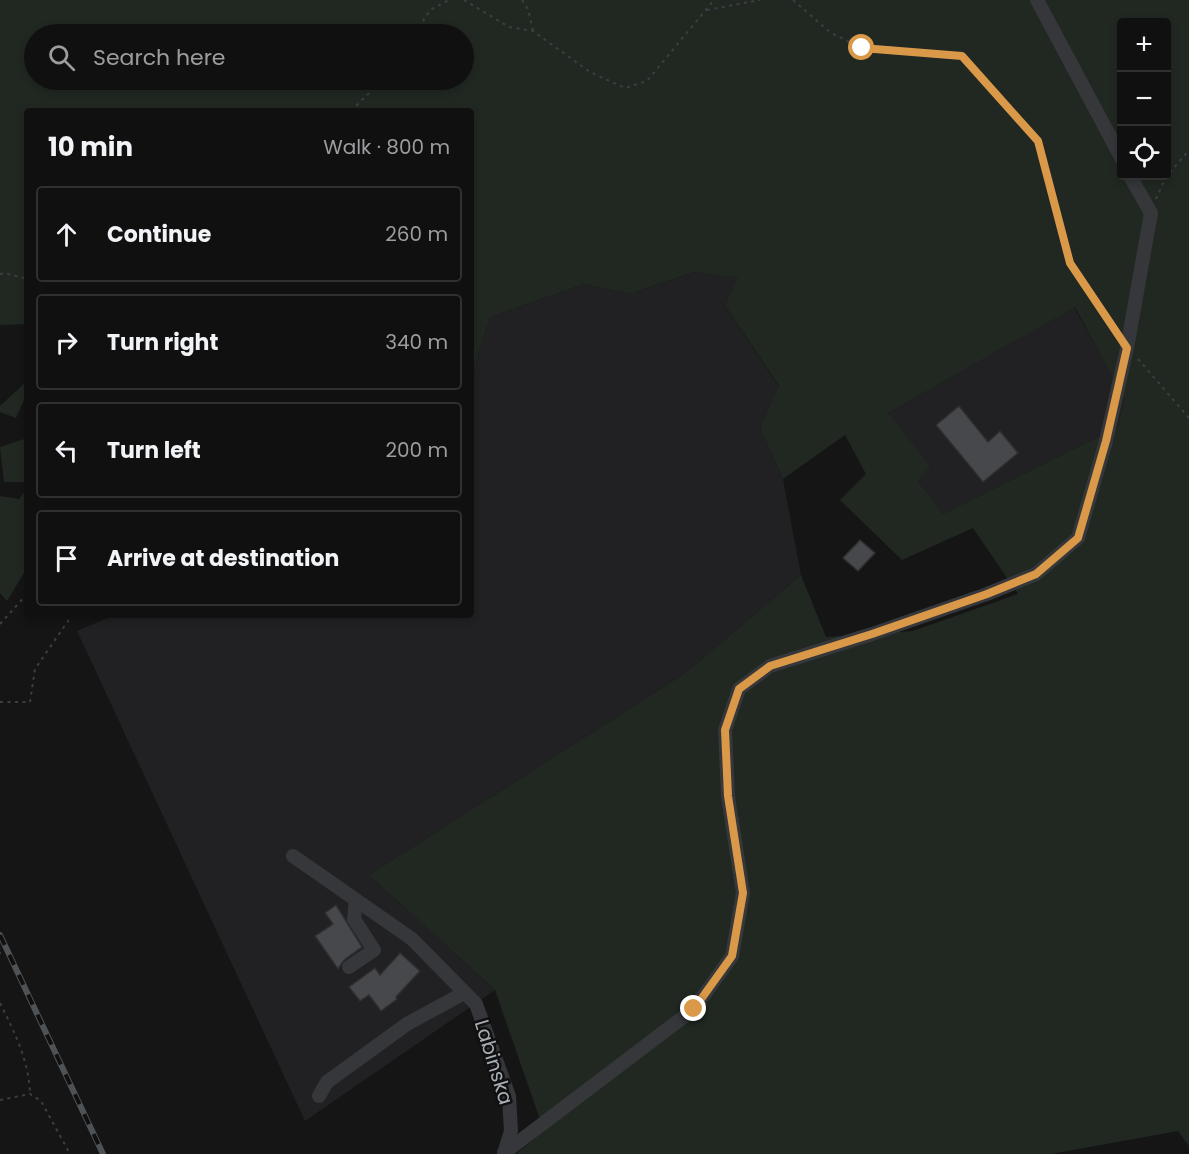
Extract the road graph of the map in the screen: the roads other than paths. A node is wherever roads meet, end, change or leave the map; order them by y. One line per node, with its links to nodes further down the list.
1 (1037, 0): 2 (street)
2 (1117, 150)
3 (1132, 180): 9 (street)
4 (292, 856): 5 (street)
5 (356, 900): 6 (street); 7 (street)
6 (350, 967)
7 (464, 993): 8 (street); 9 (street, Labinska)
8 (319, 1096)
9 (503, 1153)

